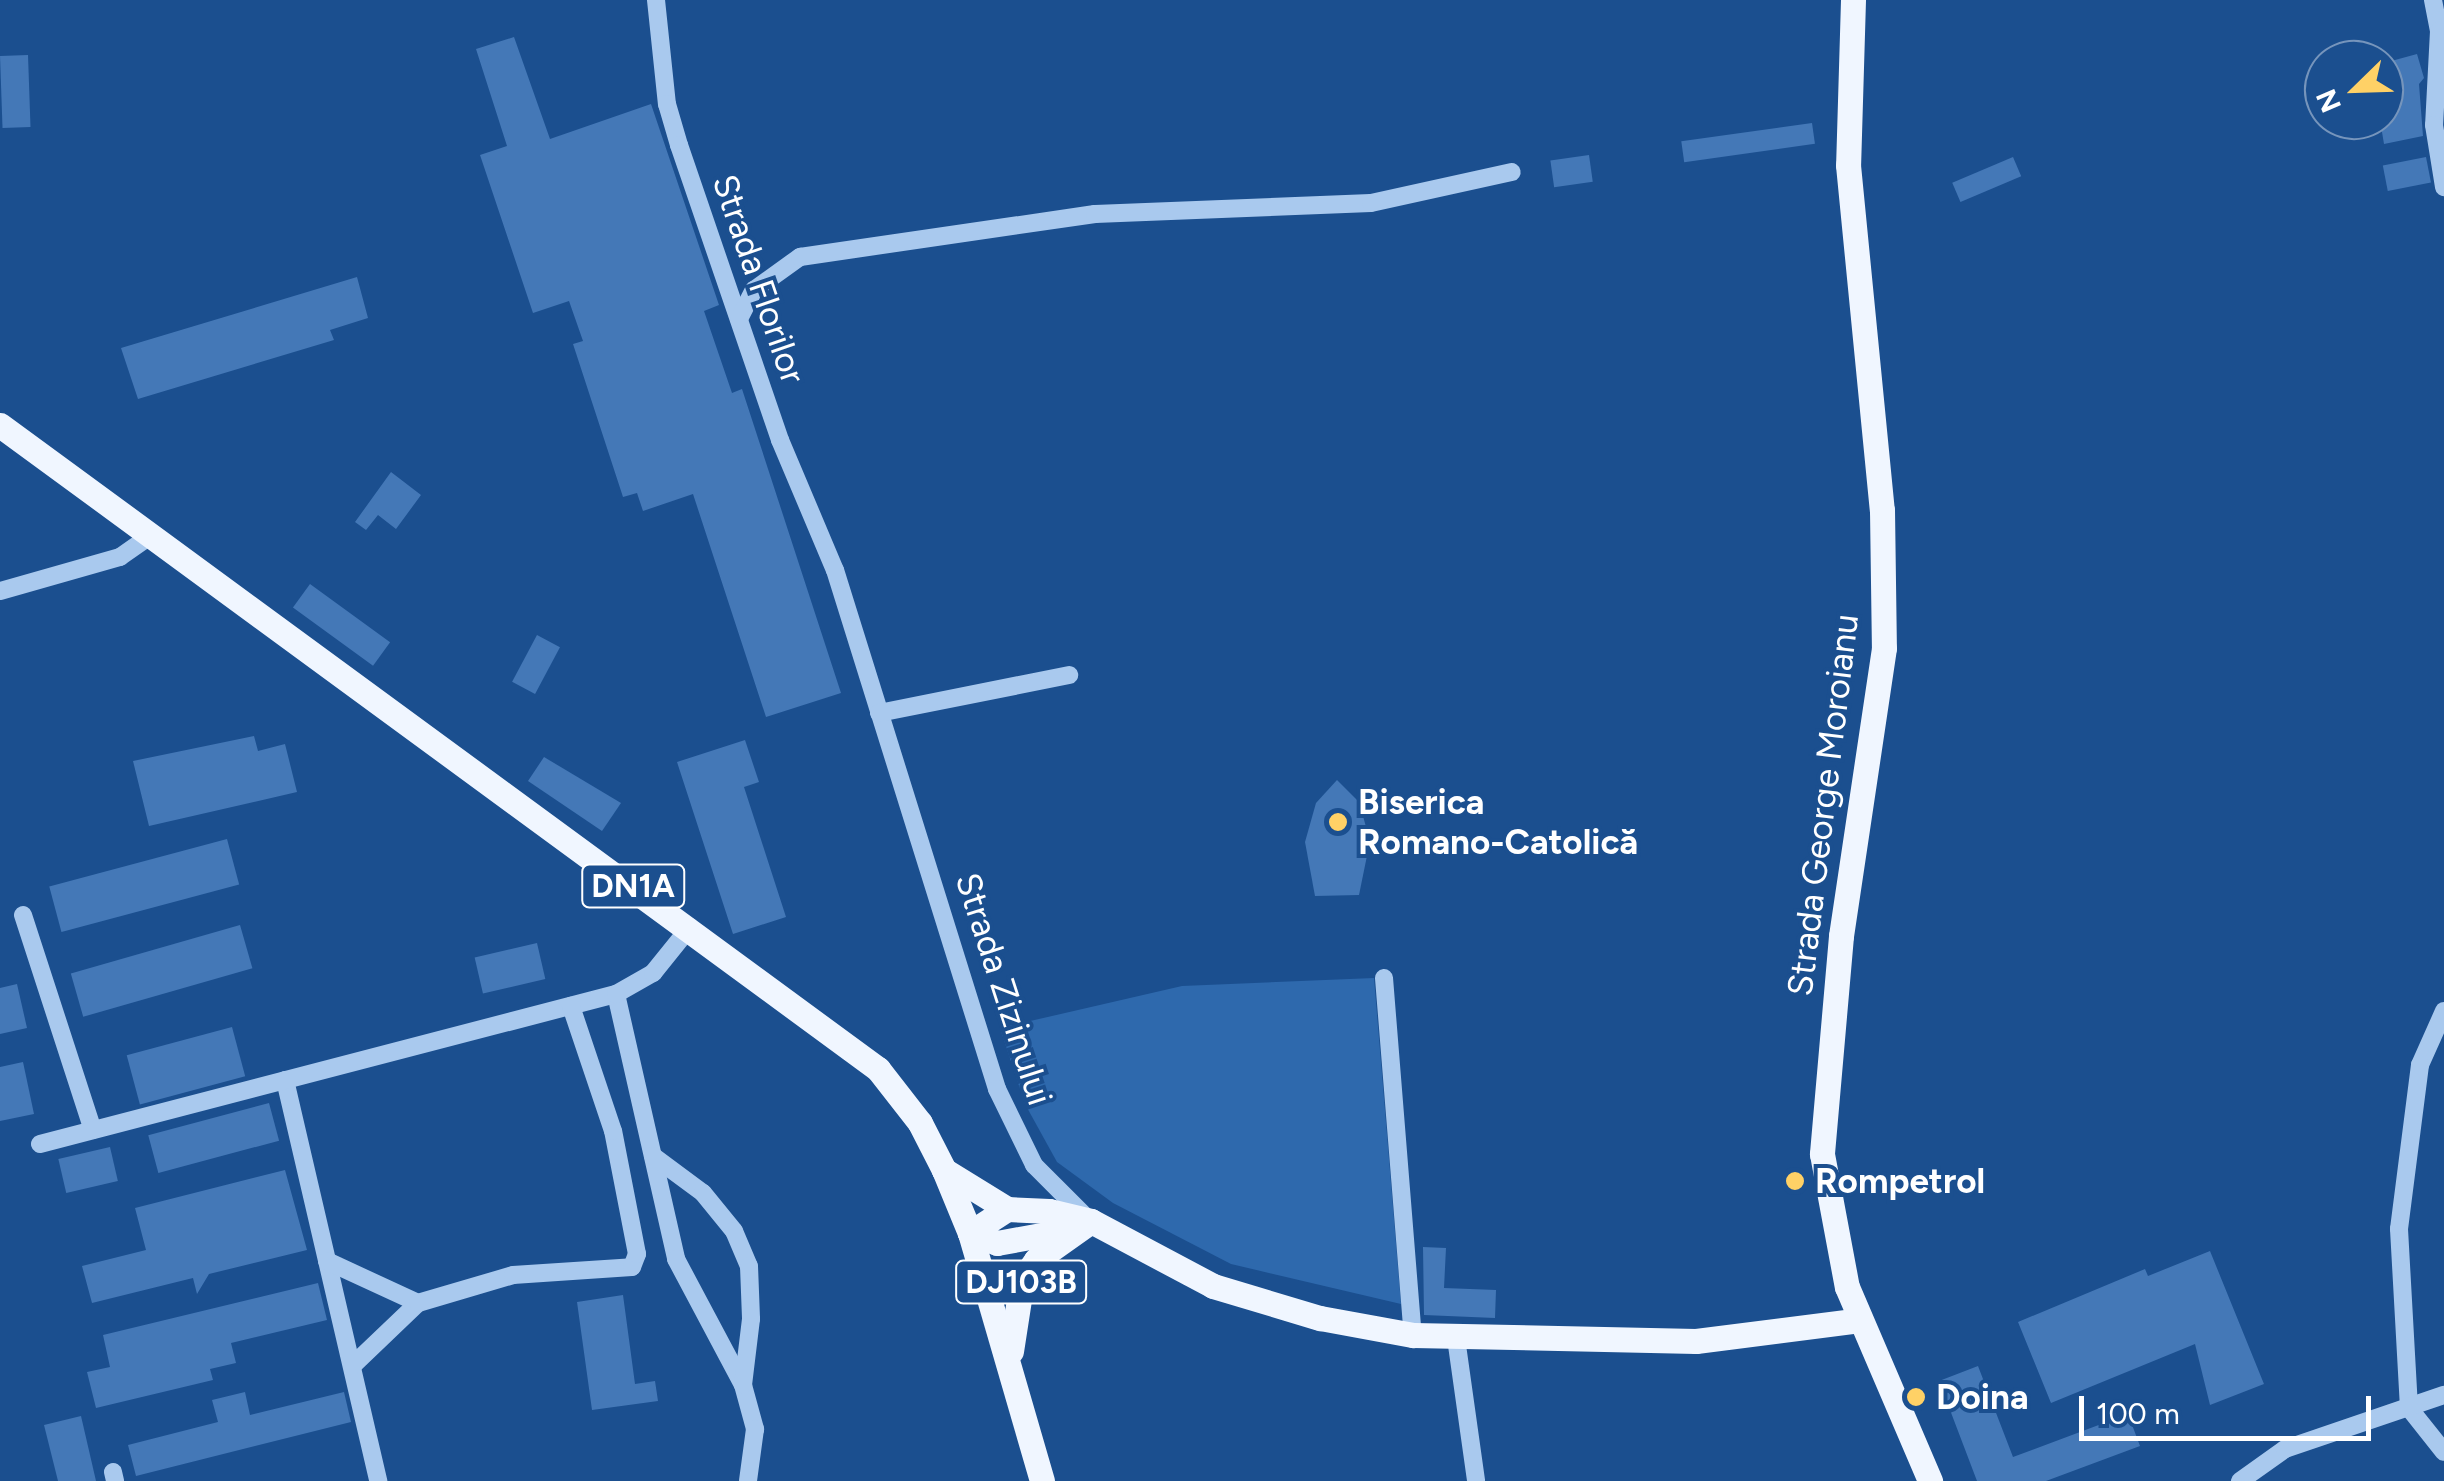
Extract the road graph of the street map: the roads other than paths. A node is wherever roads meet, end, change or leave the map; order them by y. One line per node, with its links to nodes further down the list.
1 (656, 0): 6 (street, Strada Florilor)
2 (1853, 0): 29 (main road, Strada George Moroianu)
3 (2433, 0): 5 (street)
4 (1512, 172): 6 (street)
5 (2444, 187)
6 (739, 319): 9 (street, Strada Florilor)
7 (0, 425): 8 (main road, DN1A)
8 (152, 536): 10 (street); 14 (main road, DN1A)
9 (834, 570): 12 (street, Strada Zizinului)
10 (0, 591)
11 (1069, 675): 12 (street)
12 (879, 713): 25 (street, Strada Zizinului)
13 (23, 915): 20 (street)
14 (690, 928): 16 (street); 23 (main road, DN1A)
15 (1384, 978): 30 (street)
16 (616, 994): 17 (street); 22 (street)
17 (571, 1006): 19 (street); 28 (street)
18 (2444, 1011): 36 (street)
19 (285, 1080): 20 (street); 27 (street)
20 (94, 1130): 21 (street)
21 (40, 1144)
22 (652, 1156): 34 (street); 34 (street)
23 (944, 1170): 24 (main road, DJ103B); 26 (main road, DN1A)
24 (1007, 1209): 25 (main road, DJ103B); 26 (main road, DJ103B)
25 (1091, 1221): 26 (main road, DJ103B); 30 (main road, Strada Zizinului / DJ103B); 33 (main road, DJ103B)
26 (970, 1233): 33 (main road, DN1A)
27 (327, 1261): 28 (street); 32 (street)
28 (418, 1303): 32 (street)
29 (1860, 1320): 31 (main road, Strada Zizinului / DJ103B); 42 (main road, Strada George Moroianu)
30 (1413, 1335): 31 (main road, Strada Zizinului / DJ103B)
31 (1456, 1338): 41 (street)
32 (352, 1366): 39 (street)
33 (1011, 1375): 38 (main road, DN1A)
34 (744, 1385): 40 (street)
35 (2444, 1396): 36 (street)
36 (2409, 1408): 37 (street); 43 (street)
37 (2444, 1452)
38 (1038, 1480)
39 (378, 1481)
40 (748, 1481)
41 (1476, 1481)
42 (1930, 1481)
43 (2240, 1481)

